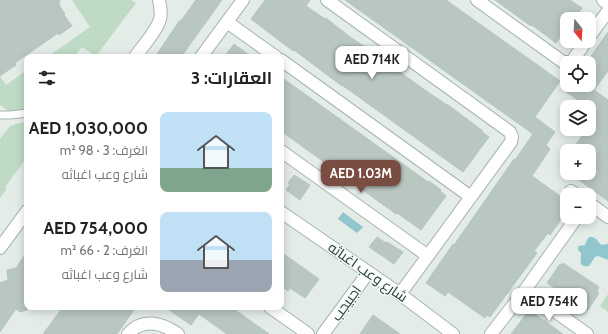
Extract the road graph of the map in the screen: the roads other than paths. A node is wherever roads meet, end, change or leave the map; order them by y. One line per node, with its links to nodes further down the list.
1 (159, 0): 11 (street)
2 (243, 0): 8 (street)
3 (326, 0): 18 (street)
4 (477, 0): 10 (street)
5 (603, 0): 6 (street)
6 (608, 4)
7 (608, 11): 9 (street)
8 (227, 22): 12 (street); 13 (street)
9 (596, 27)
10 (581, 48)
11 (137, 54)
12 (203, 54)
13 (272, 54)
14 (284, 62): 18 (street)
15 (24, 113): 16 (lane)
16 (1, 116)
17 (284, 153): 25 (street)
18 (471, 197): 25 (street)
19 (596, 208): 22 (street)
20 (284, 214): 26 (street, شارع وعب اغباثه)
21 (24, 215): 24 (street)
22 (608, 217)
23 (572, 224): 27 (street)
24 (0, 248)
25 (428, 256): 28 (street)
26 (368, 273): 28 (street, شارع وعب اغباثه); 33 (street, اجبيجب)
27 (524, 290): 35 (street); 36 (street)
28 (400, 294): 34 (street, شارع وعب اغباثه)
29 (274, 310): 32 (street)
30 (128, 334): 31 (street)
31 (178, 334)
32 (308, 334)
33 (323, 334)
34 (453, 334)
35 (491, 334)
36 (587, 334)

